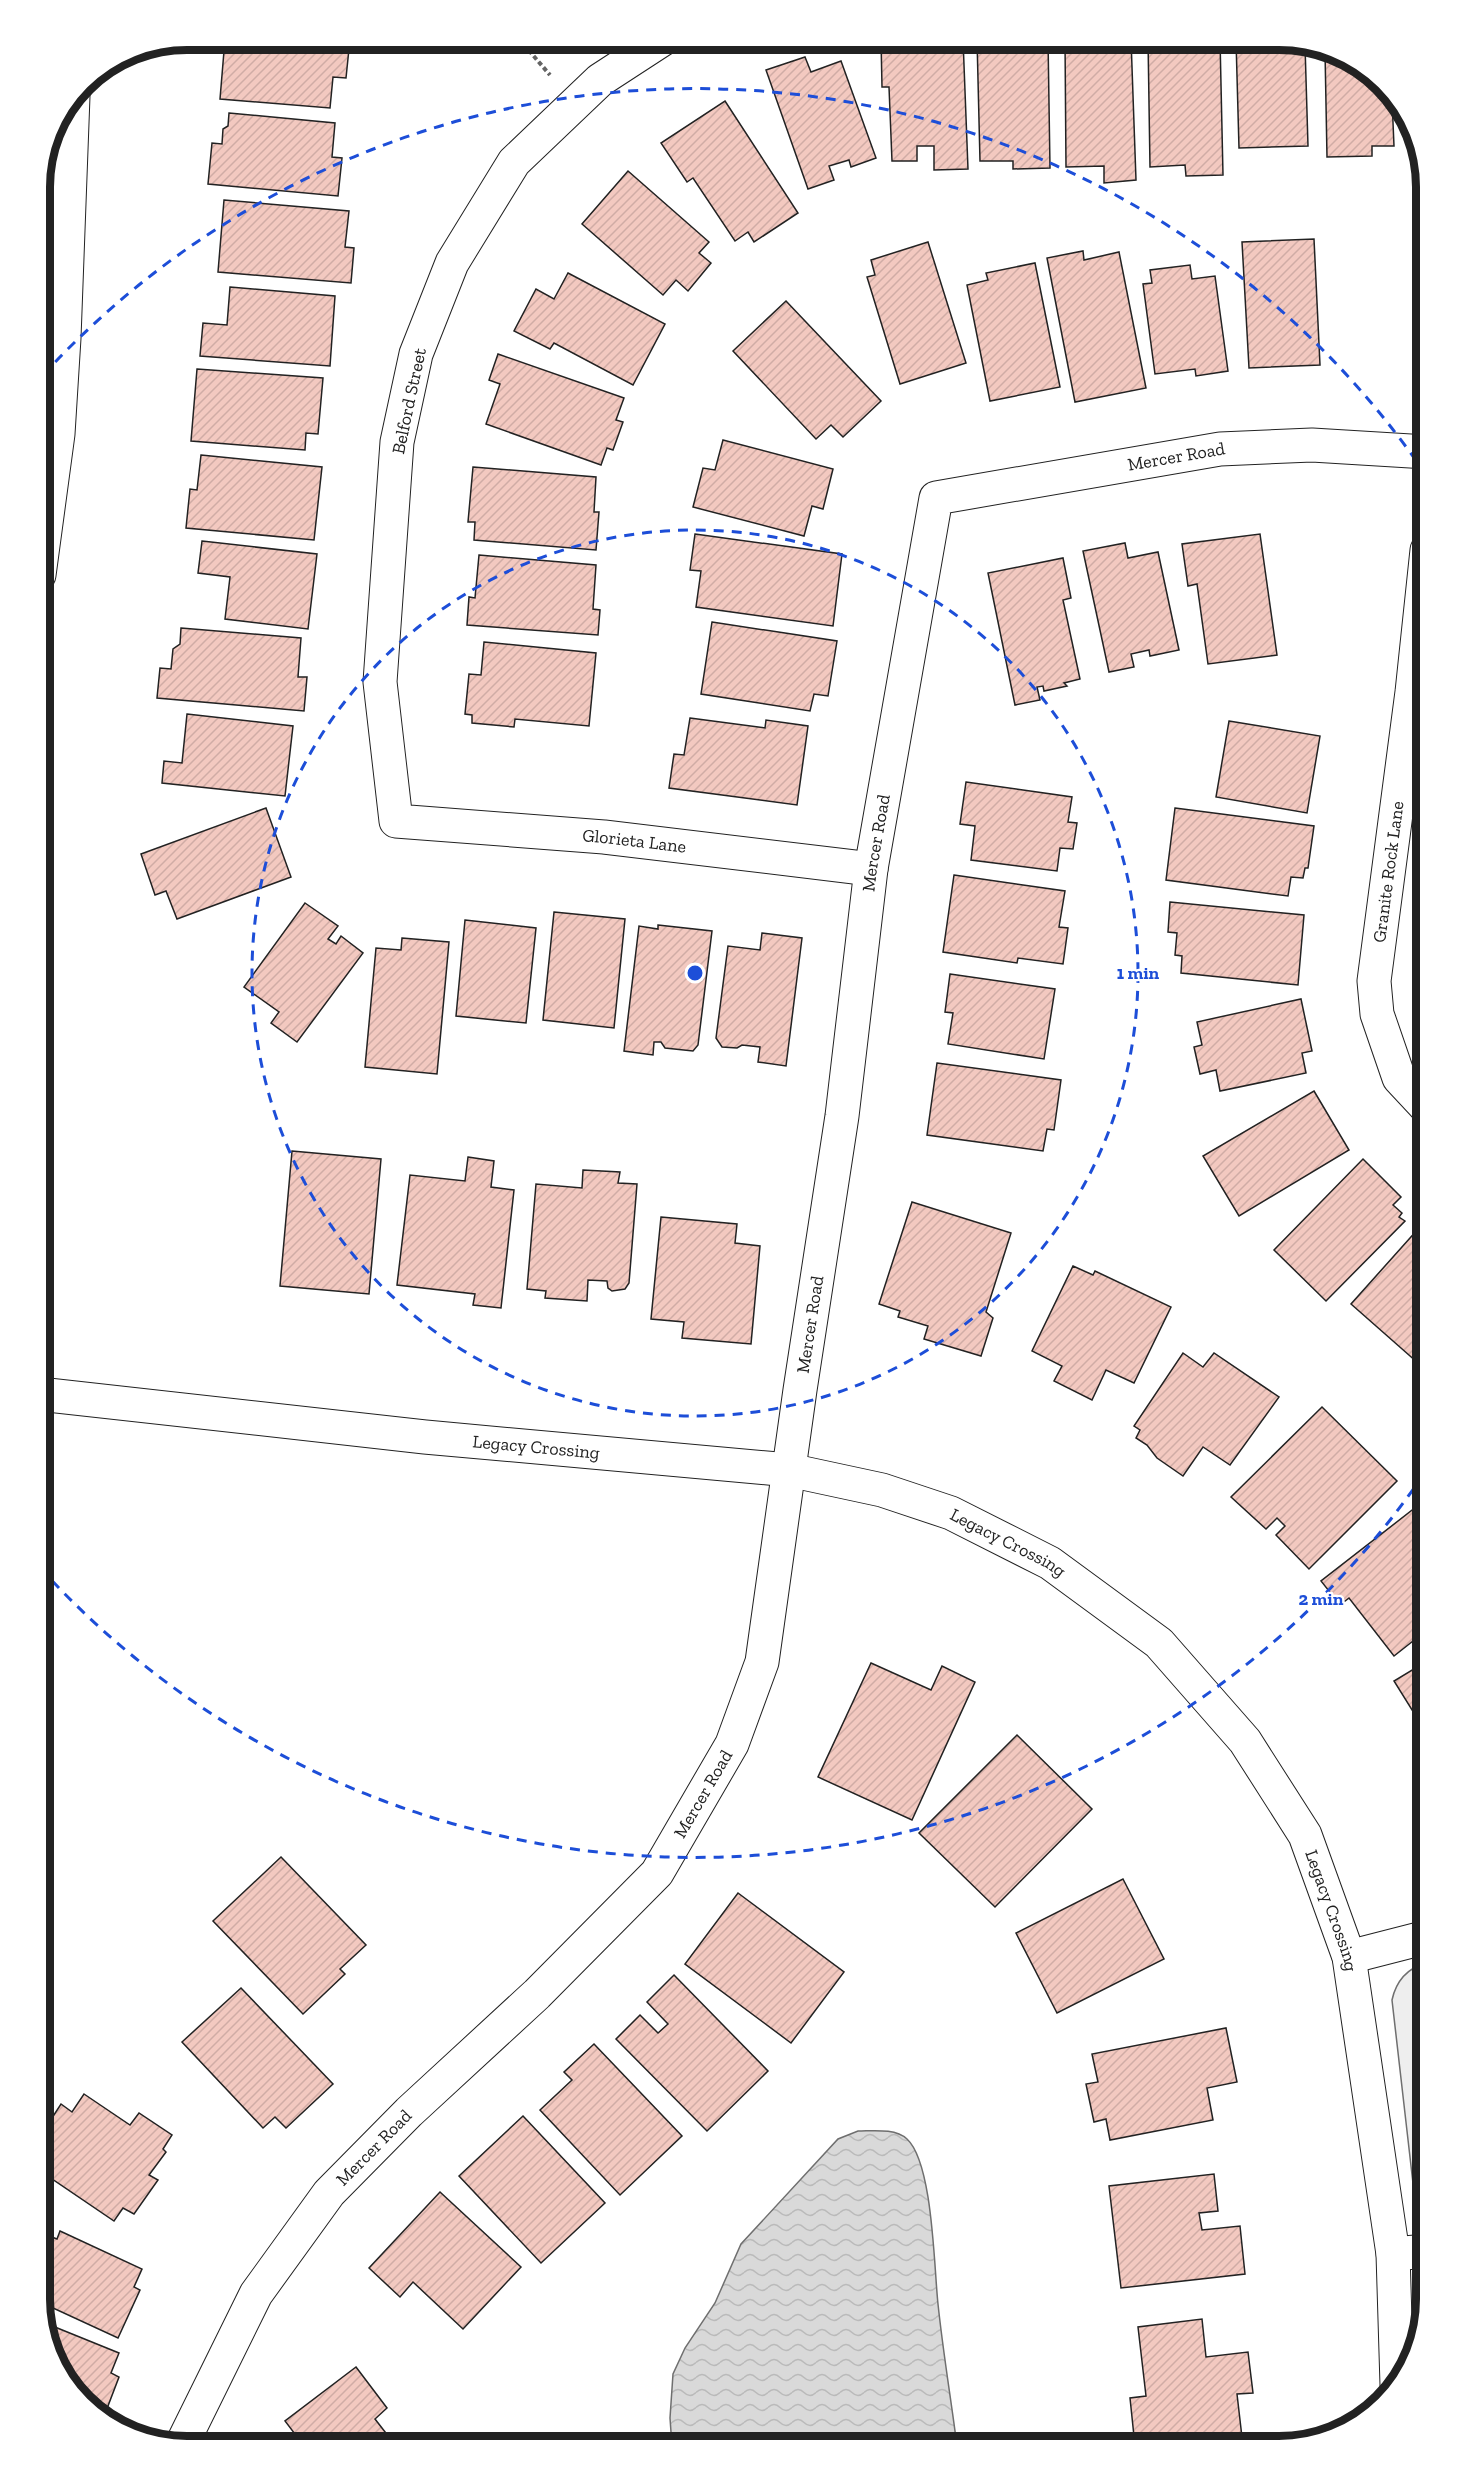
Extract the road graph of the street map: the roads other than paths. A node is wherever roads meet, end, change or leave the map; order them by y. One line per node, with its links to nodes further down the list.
1 (646, 50): 6 (street, Belford Street)
2 (72, 111): 4 (street)
3 (1416, 451): 7 (street, Mercer Road)
4 (50, 492)
5 (1416, 654): 8 (street, Granite Rock Lane)
6 (396, 821): 7 (street, Glorieta Lane)
7 (871, 869): 10 (street, Mercer Road)
8 (1416, 1096)
9 (50, 1395): 10 (street, Legacy Crossing)
10 (789, 1470): 12 (street, Legacy Crossing); 16 (street, Mercer Road)
11 (1416, 1939): 12 (street)
12 (1349, 1957): 14 (street, Legacy Crossing)
13 (1416, 2252): 14 (street)
14 (1393, 2254): 15 (street, Legacy Crossing)
15 (1397, 2369)
16 (186, 2435)

